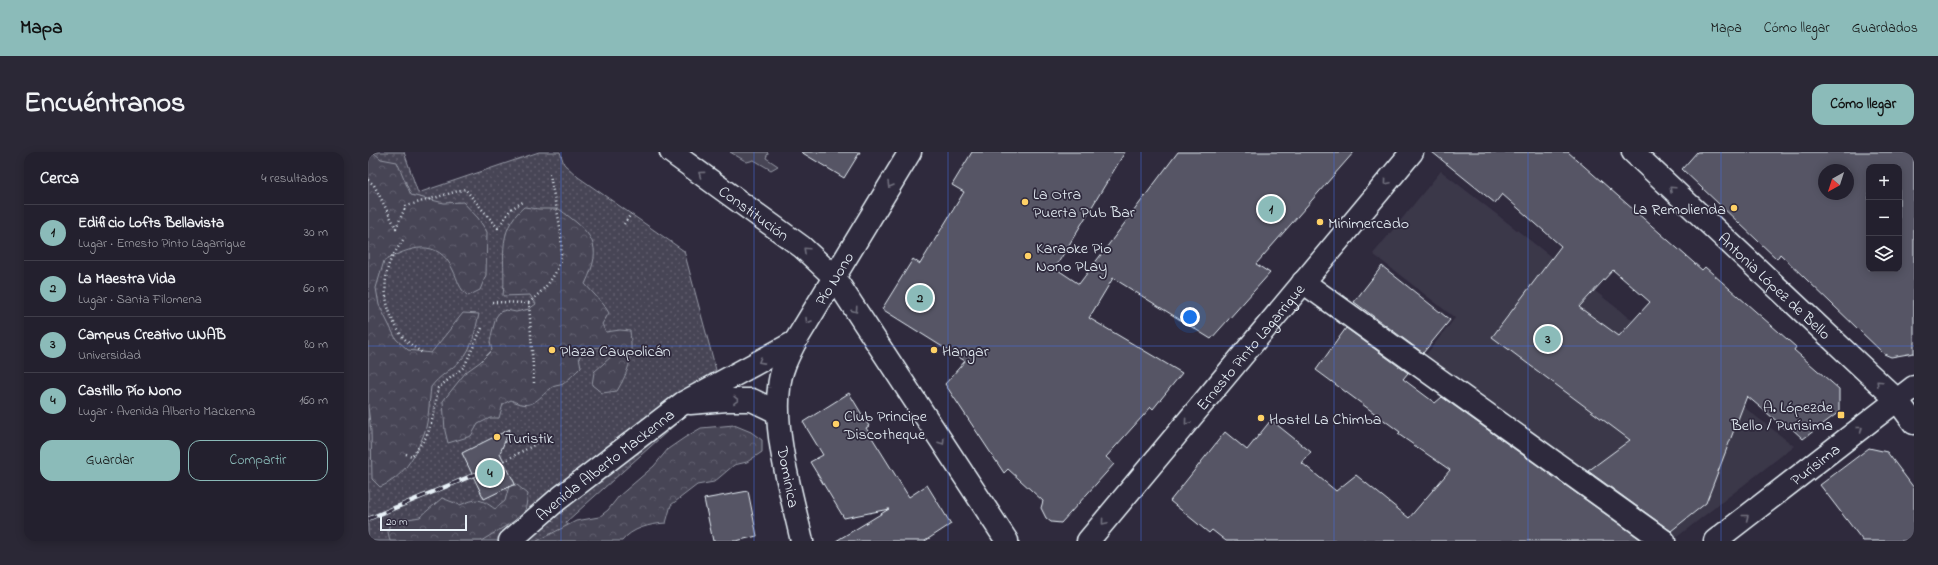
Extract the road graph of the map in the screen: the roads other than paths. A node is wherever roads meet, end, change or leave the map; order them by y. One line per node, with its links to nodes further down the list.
1 (910, 152): 5 (street, Pío Nono, one-way to 5)
2 (1412, 152): 6 (street, Ernesto Pinto Lagarrigue, one-way to 6)
3 (1633, 152): 9 (street, Antonia López de Bello, one-way to 3)
4 (675, 153): 5 (street, Constitución, one-way to 4)
5 (834, 278): 7 (street, Pío Nono, one-way to 7); 15 (street, Constitución, one-way to 15)
6 (1304, 282): 16 (street, Ernesto Pinto Lagarrigue, one-way to 16); 17 (street)
7 (795, 342): 10 (street, Avenida Alberto Mackenna, one-way to 10); 11 (street, Pío Nono)
8 (1914, 387): 9 (street, Purísima)
9 (1897, 400): 12 (street, Antonia López de Bello); 18 (street, Purísima, one-way to 9)
10 (683, 403): 11 (street, Avenida Alberto Mackenna, one-way to 11); 13 (street, Avenida Alberto Mackenna)
11 (777, 412): 14 (street, Dominica)
12 (1914, 422)
13 (510, 541)
14 (802, 541)
15 (1007, 541)
16 (1088, 541)
17 (1664, 541)
18 (1715, 541)

